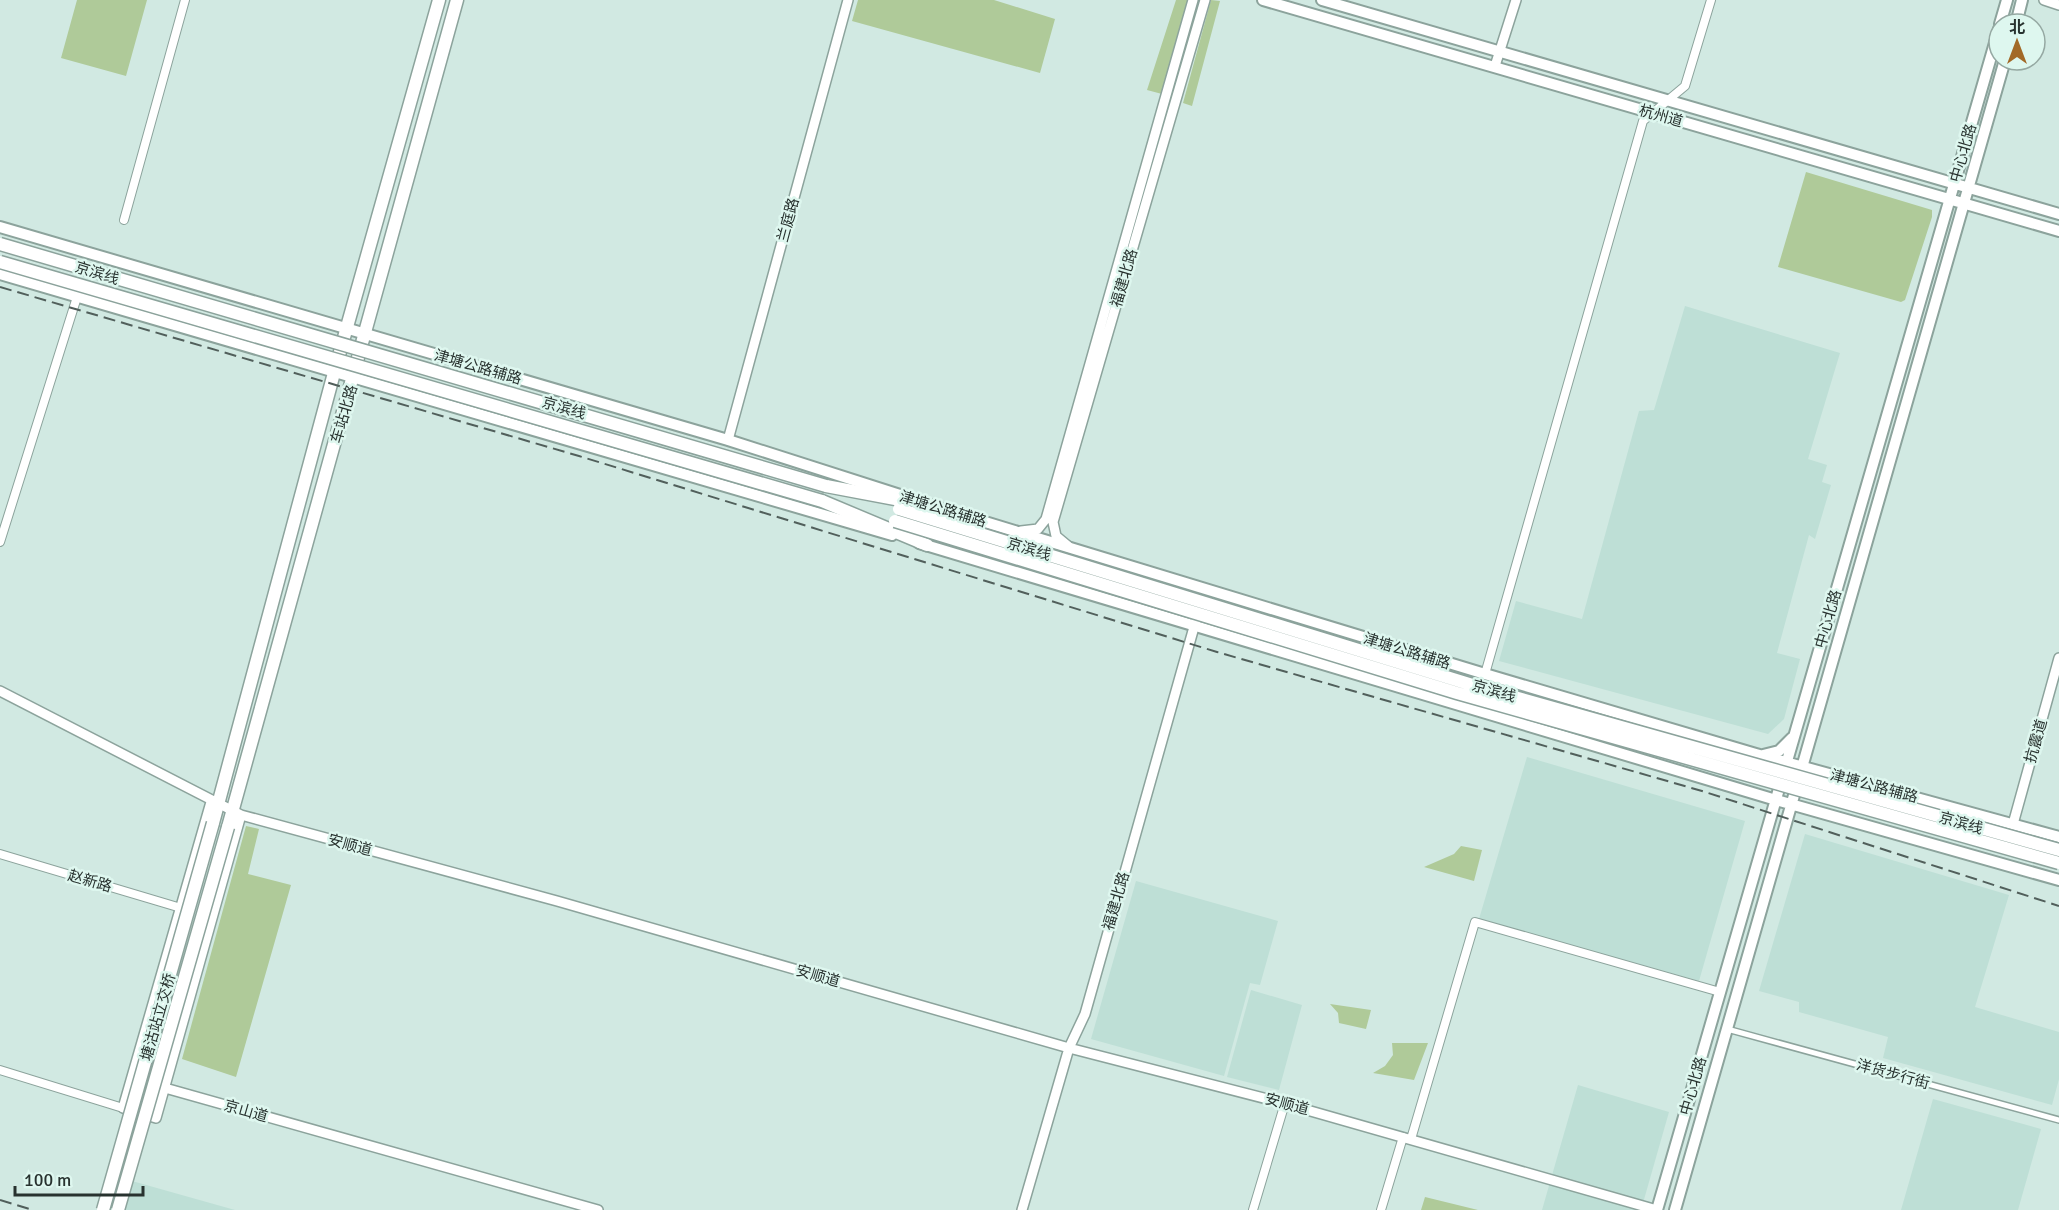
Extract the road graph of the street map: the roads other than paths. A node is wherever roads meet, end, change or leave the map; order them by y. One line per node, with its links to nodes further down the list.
1 (185, 0): 25 (street)
2 (439, 0): 32 (main road, 车站北路)
3 (457, 0): 33 (main road, 车站北路)
4 (848, 0): 36 (street, 兰庭路)
5 (1194, 0): 41 (street, 福建北路)
6 (1205, 0): 44 (street, 福建北路)
7 (1263, 0): 14 (main road, 杭州道)
8 (1322, 0): 13 (main road, 杭州道)
9 (1516, 0): 13 (street)
10 (1710, 0): 17 (street)
11 (2044, 0): 12 (street)
12 (2059, 4)
13 (1500, 52): 14 (street); 17 (main road, 杭州道)
14 (1495, 66): 18 (main road, 杭州道)
15 (1987, 70): 19 (main road, 中心北路)
16 (2002, 72): 20 (main road, 中心北路)
17 (1668, 101): 18 (street); 21 (main road, 杭州道)
18 (1652, 114): 22 (main road, 杭州道); 48 (street)
19 (1960, 163): 21 (main road); 22 (main road, 中心北路)
20 (1975, 166): 22 (main road, 中心北路); 23 (main road)
21 (1935, 177): 22 (main road, 杭州道)
22 (1961, 192): 23 (main road, 杭州道); 27 (main road); 50 (main road, 中心北路); 53 (main road, 中心北路)
23 (1991, 194): 24 (main road, 杭州道)
24 (2059, 214)
25 (124, 220)
26 (0, 227): 32 (main road, 津塘公路辅路)
27 (2059, 231)
28 (0, 244): 37 (main road, 京滨线, bridge)
29 (0, 262): 38 (main road, 京滨线, bridge)
30 (0, 274): 31 (main road)
31 (77, 297): 34 (main road); 42 (street)
32 (346, 328): 33 (main road, 津塘公路辅路); 34 (main road, 车站北路)
33 (366, 334): 35 (main road, 车站北路); 36 (main road, 津塘公路辅路)
34 (334, 373): 35 (main road); 57 (main road, 车站北路)
35 (354, 379): 43 (main road); 58 (main road, 车站北路)
36 (728, 440): 39 (main road, 津塘公路辅路)
37 (826, 486): 39 (main road); 40 (main road, 京滨线)
38 (822, 501): 40 (main road, 京滨线); 43 (main road)
39 (932, 506): 41 (main road, 津塘公路辅路)
40 (897, 515): 64 (main road, 京滨线, bridge); 66 (main road, 京滨线, bridge)
41 (1014, 531): 44 (main road, 津塘公路辅路)
42 (0, 542)
43 (927, 545): 46 (main road)
44 (1072, 549): 45 (main road, 津塘公路辅路)
45 (1204, 589): 46 (street, 福建北路); 48 (main road, 津塘公路辅路)
46 (1194, 626): 55 (main road); 71 (street, 福建北路)
47 (2059, 657): 60 (street, 抗震道)
48 (1485, 674): 51 (main road, 津塘公路辅路)
49 (0, 691): 57 (street, 安顺道)
50 (1796, 730): 51 (main road); 52 (main road, 中心北路)
51 (1756, 754): 52 (main road, 津塘公路辅路); 54 (main road)
52 (1786, 762): 53 (main road, 津塘公路辅路); 54 (main road, 中心北路)
53 (1802, 767): 56 (main road, 中心北路); 60 (main road, 津塘公路辅路)
54 (1782, 778): 56 (main road, 中心北路)
55 (1748, 791): 56 (main road); 62 (main road)
56 (1784, 802): 62 (main road, 中心北路); 67 (main road); 70 (main road, 中心北路)
57 (215, 803): 58 (street, 安顺道); 59 (main road, 车站北路); 68 (street)
58 (237, 814): 61 (main road, 车站北路); 71 (street, 安顺道); 73 (street)
59 (213, 824): 78 (main road, 塘沽站立交桥, bridge)
60 (2013, 824): 63 (main road, 津塘公路辅路)
61 (228, 827): 79 (main road, 塘沽站立交桥, bridge)
62 (1769, 828): 69 (main road, 中心北路)
63 (2059, 837)
64 (2059, 850)
65 (0, 854): 68 (street, 赵新路)
66 (2059, 863)
67 (2059, 880)
68 (181, 908): 75 (street)
69 (1720, 992): 77 (street); 84 (main road, 中心北路)
70 (1727, 1029): 76 (street, 洋货步行街); 85 (main road, 中心北路)
71 (1069, 1048): 74 (street, 安顺道); 81 (street, 福建北路)
72 (0, 1071): 75 (street)
73 (165, 1088): 75 (street); 80 (street, 京山道)
74 (1285, 1103): 77 (street, 安顺道); 82 (street)
75 (123, 1108)
76 (2059, 1120)
77 (1407, 1138): 83 (street); 84 (street, 安顺道)
78 (103, 1210)
79 (118, 1210)
80 (598, 1210)
81 (1022, 1210)
82 (1253, 1210)
83 (1381, 1210)
84 (1657, 1210)
85 (1675, 1210)

